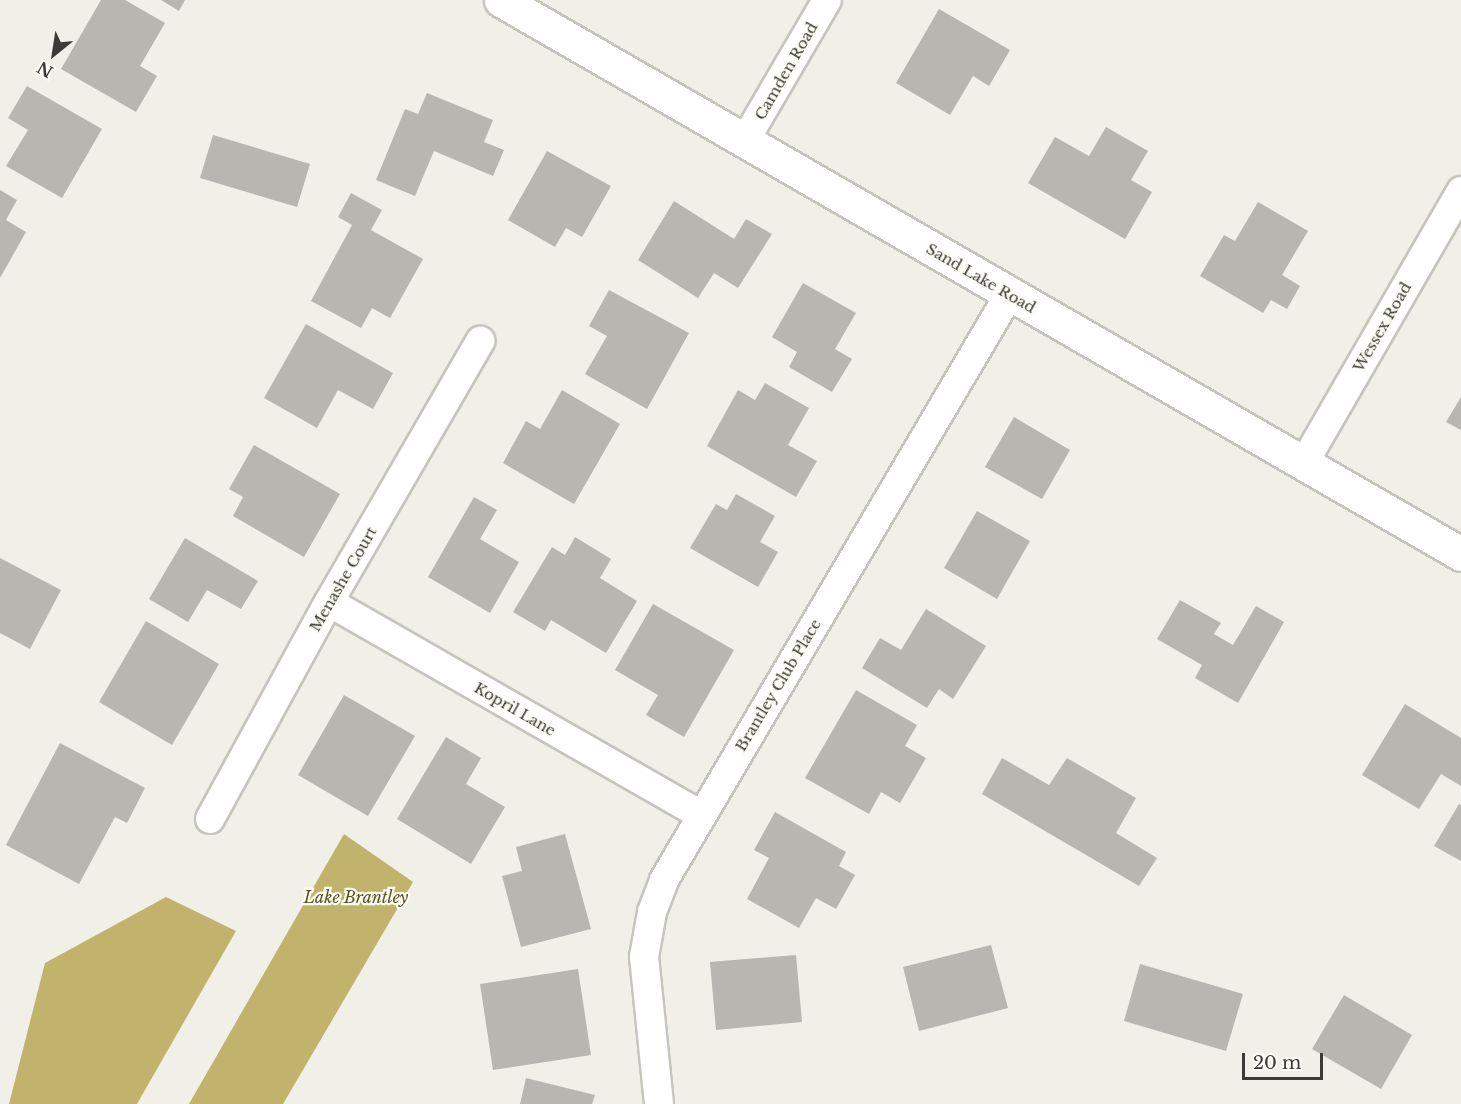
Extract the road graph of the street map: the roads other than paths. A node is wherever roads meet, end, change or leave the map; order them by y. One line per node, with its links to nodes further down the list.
1 (501, 0): 3 (street, Sand Lake Road)
2 (827, 0): 3 (street, Camden Road)
3 (744, 142): 5 (street, Sand Lake Road)
4 (1461, 191): 7 (street, Wessex Road)
5 (1009, 295): 7 (street, Sand Lake Road); 10 (street, Brantley Club Place)
6 (480, 341): 9 (street, Menashe Court)
7 (1304, 463): 8 (street, Sand Lake Road)
8 (1461, 554)
9 (329, 602): 10 (street, Kopril Lane); 11 (street, Menashe Court)
10 (701, 815): 12 (street, Brantley Club Place)
11 (210, 819)
12 (659, 1104)

